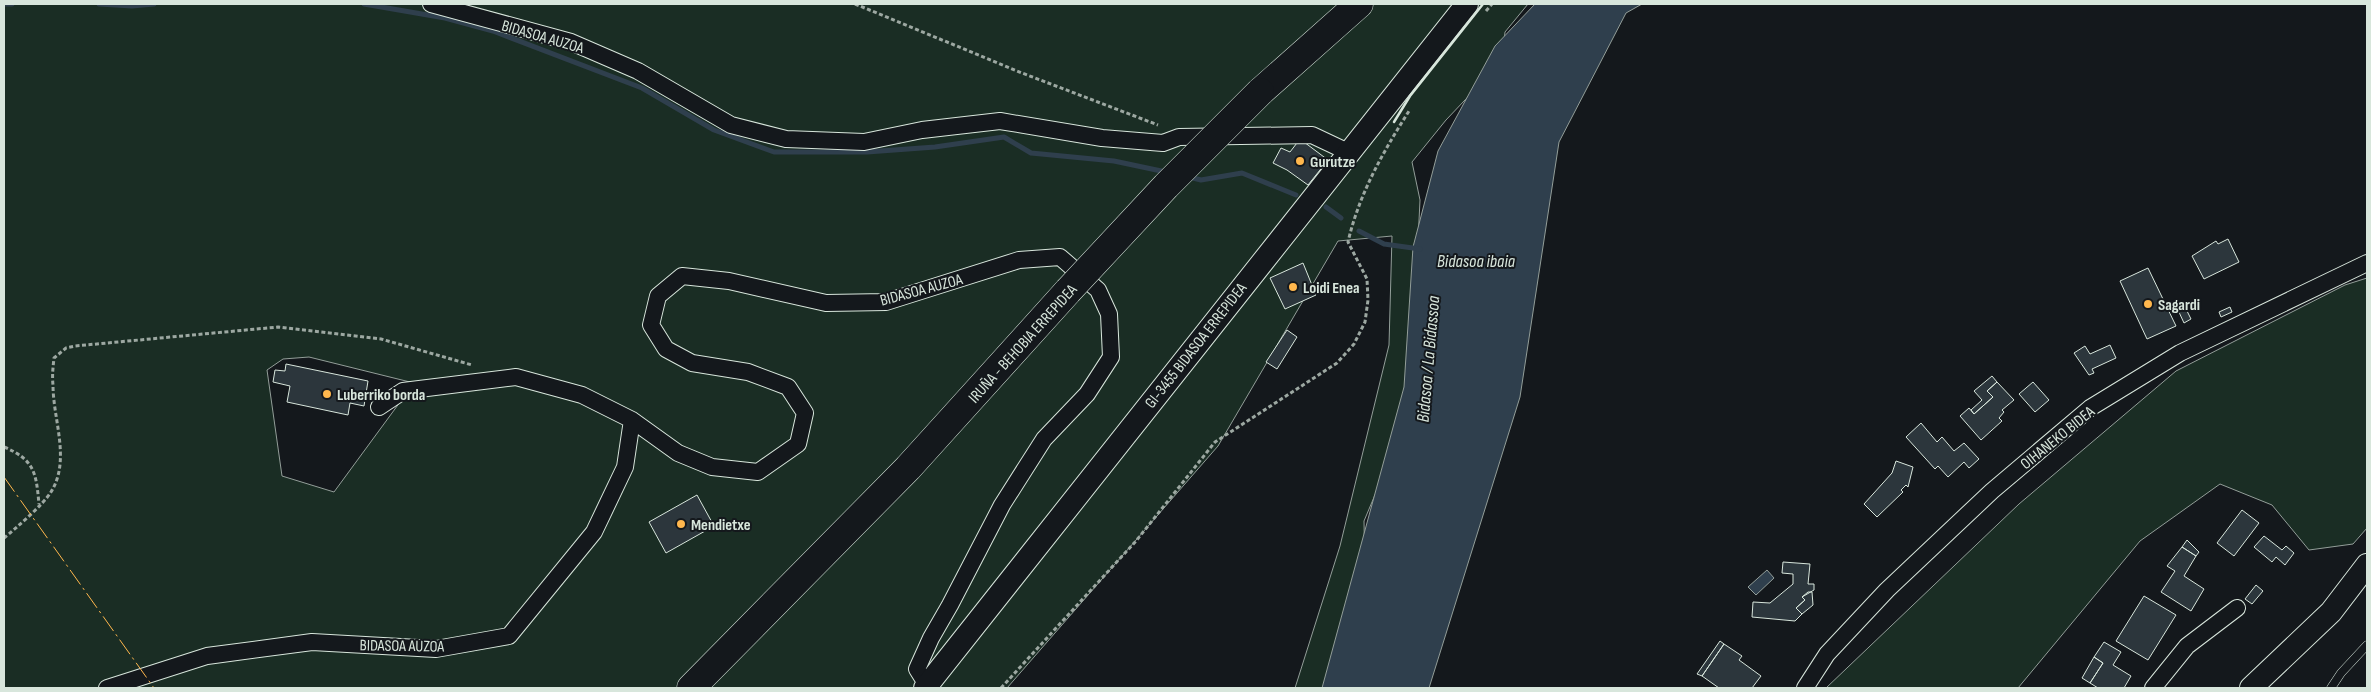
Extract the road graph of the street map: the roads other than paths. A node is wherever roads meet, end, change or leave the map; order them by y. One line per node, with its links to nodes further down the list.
1 (431, 4): 4 (street, BIDASOA AUZOA)
2 (1359, 4): 13 (highway, IRUÑA - BEHOBIA ERREPIDEA, bridge)
3 (1476, 9): 4 (street, GI-3455 BIDASOA ERREPIDEA)
4 (1348, 152): 11 (street, GI-3455 BIDASOA ERREPIDEA)
5 (2367, 263): 14 (street, OIHANEKO BIDEA)
6 (379, 407): 7 (street, BIDASOA AUZOA)
7 (632, 420): 11 (street, BIDASOA AUZOA); 12 (street, BIDASOA AUZOA)
8 (2367, 565): 16 (street)
9 (2237, 608): 15 (street)
10 (2367, 645): 17 (lane)
11 (926, 687)
12 (107, 688)
13 (691, 688)
14 (1804, 688)
15 (2153, 688)
16 (2251, 688)
17 (2332, 688)

